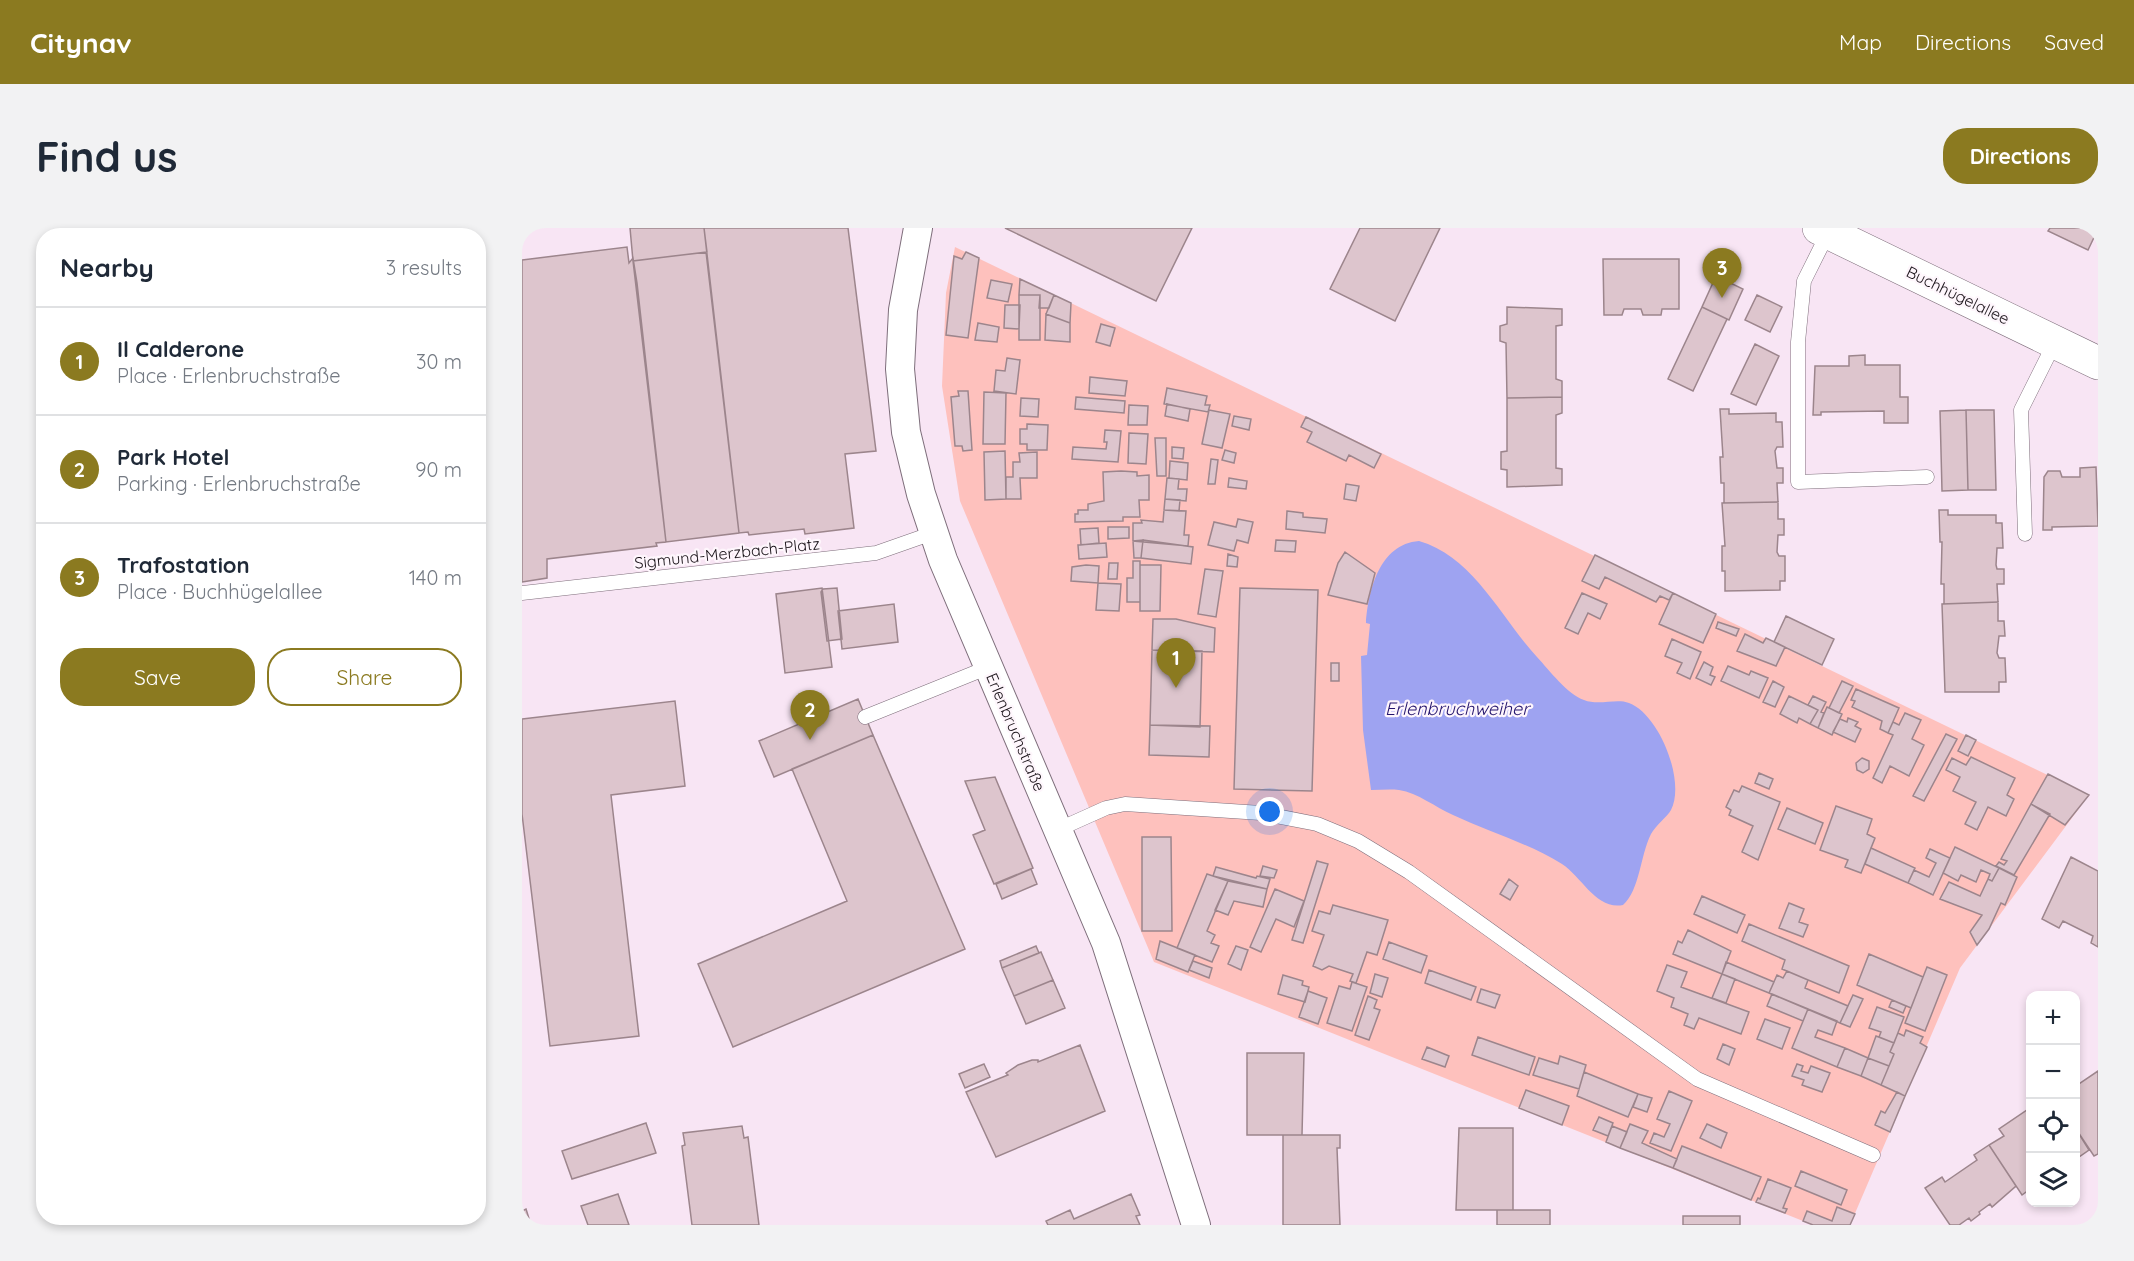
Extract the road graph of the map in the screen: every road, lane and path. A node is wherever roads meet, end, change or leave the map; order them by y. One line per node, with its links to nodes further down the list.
1 (918, 228): 6 (street, Erlenbruchstraße)
2 (1824, 230): 3 (street, Buchhügelallee); 5 (lane)
3 (2055, 342): 4 (street, Buchhügelallee); 7 (lane)
4 (2098, 363)
5 (1928, 477)
6 (933, 533): 8 (lane, Sigmund-Merzbach-Platz); 9 (street, Erlenbruchstraße)
7 (2025, 534)
8 (522, 593)
9 (989, 668): 10 (lane); 11 (street, Erlenbruchstraße)
10 (865, 717)
11 (1057, 830): 12 (lane); 13 (street, Erlenbruchstraße)
12 (1873, 1155)
13 (1196, 1225)

